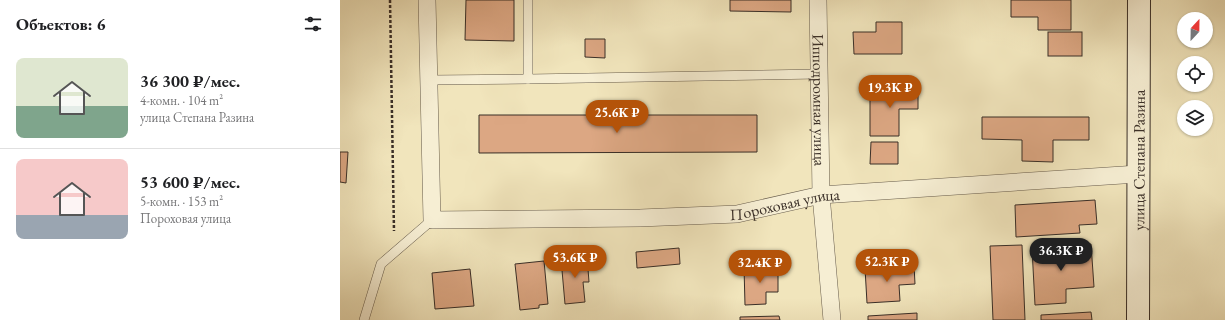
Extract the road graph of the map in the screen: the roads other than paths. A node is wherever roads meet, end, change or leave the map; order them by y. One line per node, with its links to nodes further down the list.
1 (427, 0): 7 (street)
2 (528, 0): 6 (lane)
3 (818, 0): 5 (street, Ипподромная улица)
4 (1139, 0): 8 (main road, улица Степана Разина)
5 (818, 74): 6 (lane); 9 (street, Ипподромная улица)
6 (528, 79): 7 (lane)
7 (430, 80): 10 (street)
8 (1138, 174): 9 (street, Пороховая улица); 13 (main road, улица Степана Разина)
9 (821, 195): 10 (street, Пороховая улица); 12 (street, Ипподромная улица)
10 (432, 220): 11 (lane)
11 (364, 320)
12 (832, 320)
13 (1138, 320)

